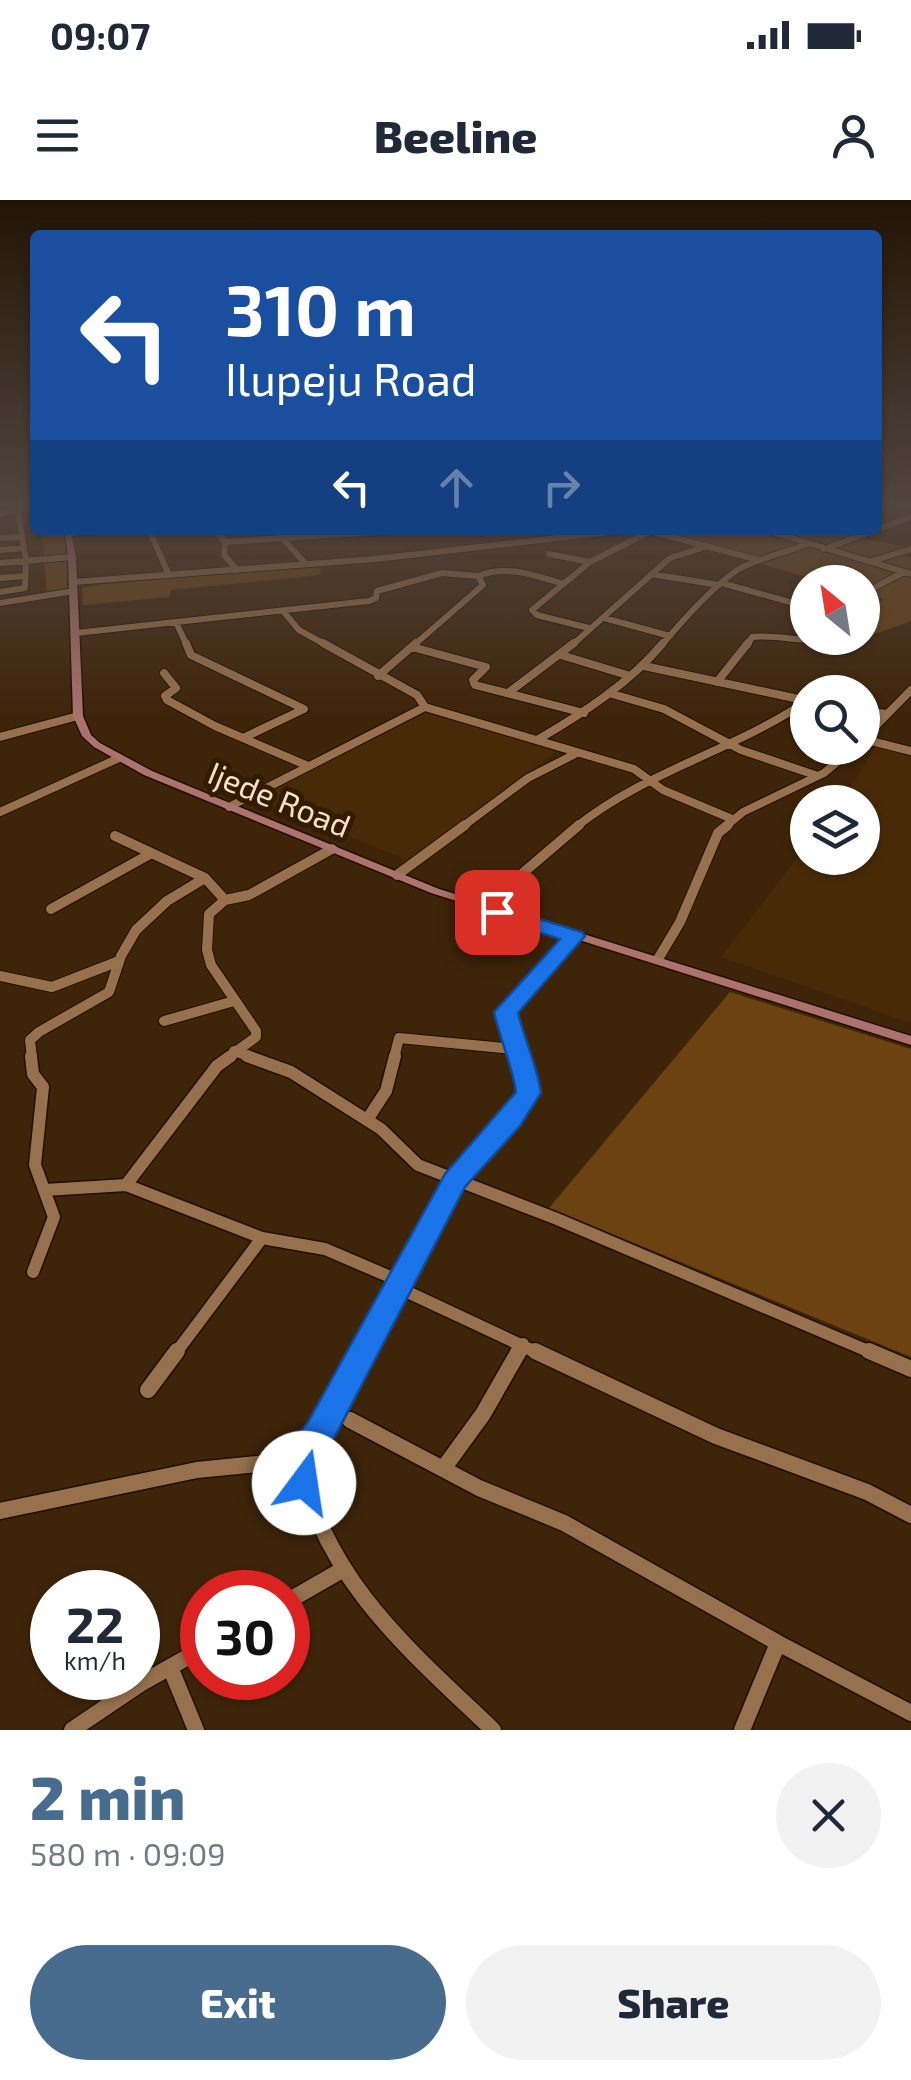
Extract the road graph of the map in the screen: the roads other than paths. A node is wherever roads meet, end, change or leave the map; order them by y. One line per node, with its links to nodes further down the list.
1 (73, 574): 18 (main road)
2 (177, 574): 12 (street)
3 (437, 574): 23 (street)
4 (459, 574): 14 (street)
5 (483, 574): 14 (street)
6 (523, 574): 16 (street)
7 (575, 574): 16 (street)
8 (651, 574): 24 (street)
9 (654, 574): 17 (street)
10 (732, 574): 17 (street)
11 (904, 574): 19 (street)
12 (169, 575): 18 (street)
13 (25, 576): 15 (street); 20 (street)
14 (478, 576): 30 (street)
15 (0, 578)
16 (564, 584): 26 (street)
17 (722, 584): 21 (street); 28 (street)
18 (74, 586): 22 (street); 27 (main road)
19 (880, 586)
20 (0, 592)
21 (790, 602)
22 (0, 603)
23 (284, 610): 25 (street); 35 (street)
24 (604, 618): 26 (street); 28 (street)
25 (176, 622): 27 (street); 49 (street)
26 (589, 628): 31 (street)
27 (76, 633): 46 (main road)
28 (670, 636): 32 (street)
29 (790, 637): 36 (street)
30 (412, 647): 35 (street); 38 (street)
31 (561, 655): 34 (street); 38 (street)
32 (644, 666): 34 (street); 36 (street)
33 (164, 672): 49 (street)
34 (627, 675): 39 (street)
35 (378, 676): 41 (street)
36 (718, 682): 40 (street)
37 (911, 690): 45 (street)
38 (508, 693): 43 (street)
39 (609, 693): 43 (street); 52 (street)
40 (790, 697)
41 (424, 707): 50 (street); 57 (street)
42 (790, 711): 52 (street)
43 (584, 713): 50 (street)
44 (880, 713): 45 (street)
45 (886, 714): 47 (street)
46 (78, 716): 48 (street); 55 (main road, Ijede Road)
47 (880, 721)
48 (0, 737)
49 (243, 738): 57 (street)
50 (541, 740): 54 (street)
51 (880, 744): 53 (street)
52 (732, 745): 58 (street); 59 (street)
53 (911, 751)
54 (576, 754): 59 (street); 66 (street)
55 (119, 758): 60 (main road, Ijede Road); 61 (street)
56 (832, 765): 58 (street)
57 (308, 766): 60 (street)
58 (818, 776): 62 (street)
59 (650, 782): 62 (street); 69 (street)
60 (229, 807): 64 (main road, Ijede Road)
61 (0, 812)
62 (732, 819): 72 (street)
63 (116, 836): 65 (street)
64 (332, 850): 66 (main road, Ijede Road); 68 (street)
65 (150, 854): 67 (street); 70 (street)
66 (396, 874): 69 (main road, Ijede Road)
67 (205, 878): 68 (street); 73 (street)
68 (225, 900): 75 (street)
69 (482, 908): 71 (main road, Ijede Road)
70 (52, 909)
71 (574, 936): 72 (main road, Ijede Road); 78 (street)
72 (658, 959): 77 (main road, Ijede Road)
73 (119, 961): 74 (street); 83 (street)
74 (0, 976)
75 (234, 1001): 76 (street); 79 (street)
76 (164, 1021)
77 (911, 1041)
78 (514, 1049): 80 (street); 81 (street)
79 (234, 1051): 80 (street); 82 (street)
80 (367, 1120): 81 (street)
81 (455, 1181): 86 (street); 88 (street)
82 (126, 1185): 83 (street); 84 (street)
83 (46, 1190): 85 (street)
84 (262, 1238): 86 (street); 89 (street)
85 (32, 1272)
86 (401, 1285): 87 (street); 91 (street)
87 (523, 1344): 92 (street); 94 (street)
88 (911, 1369)
89 (148, 1390)
90 (350, 1420): 92 (street)
91 (298, 1460): 93 (street); 95 (street)
92 (443, 1469): 97 (street)
93 (0, 1511)
94 (911, 1515)
95 (342, 1570): 96 (street); 103 (street)
96 (310, 1588)
97 (778, 1643): 100 (street); 104 (street)
98 (180, 1661): 99 (street)
99 (170, 1667): 101 (street); 102 (street)
100 (911, 1713)
101 (72, 1730)
102 (196, 1730)
103 (493, 1730)
104 (742, 1730)

